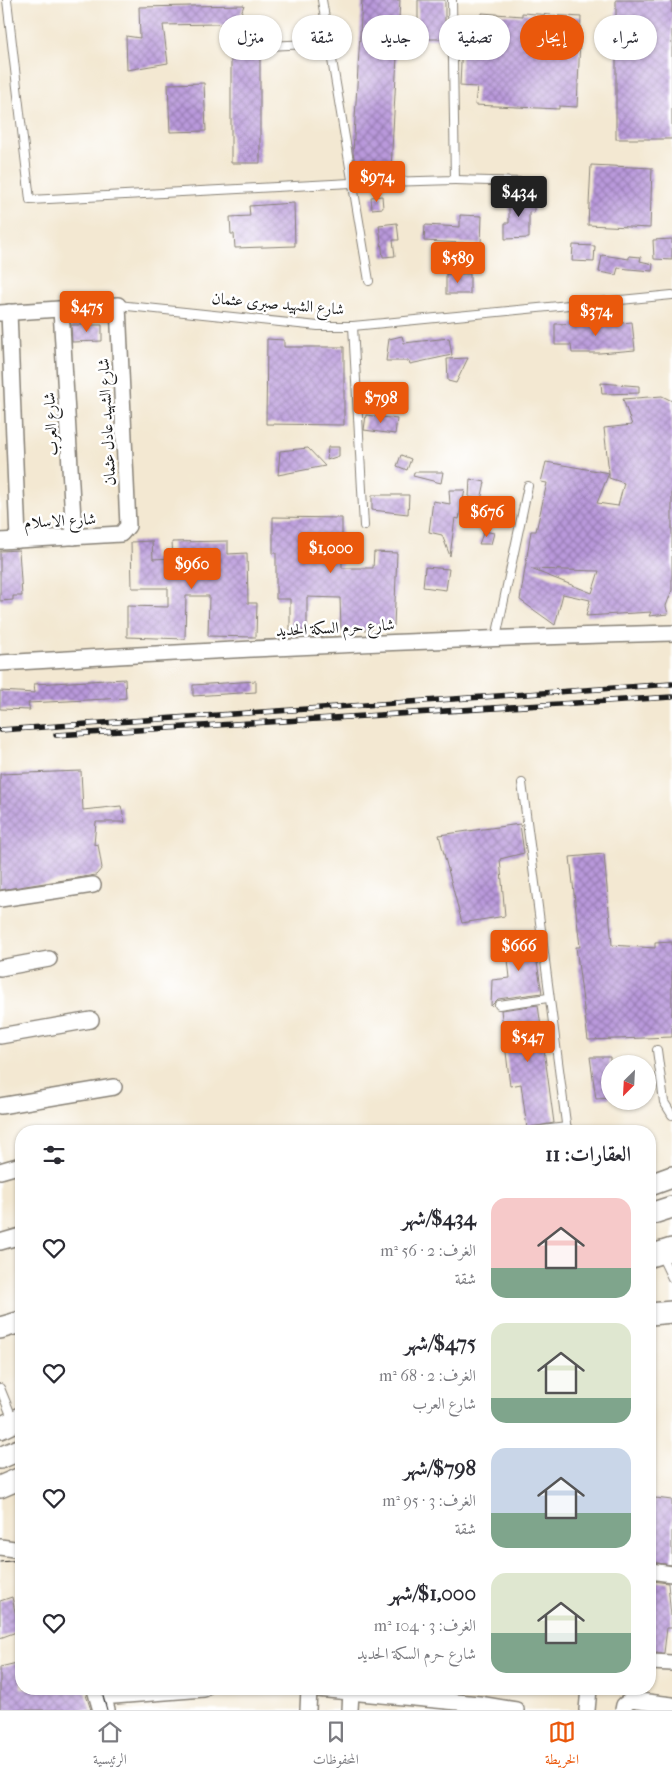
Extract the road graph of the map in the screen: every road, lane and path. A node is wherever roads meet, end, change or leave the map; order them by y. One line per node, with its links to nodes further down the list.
1 (7, 0): 8 (lane)
2 (322, 0): 4 (lane)
3 (452, 0): 6 (lane)
4 (324, 15)
5 (332, 60): 8 (lane)
6 (455, 180): 7 (lane); 8 (lane)
7 (522, 182)
8 (351, 183): 9 (lane)
9 (369, 281)
10 (672, 295): 14 (lane, شارع الشهيد صبرى عثمان)
11 (118, 305): 12 (street, شارع الشهيد صبرى عثمان); 14 (lane, شارع الشهيد صبرى عثمان); 17 (street, شارع الشهيد عادل عثمان)
12 (61, 309): 13 (street, شارع الشهيد صبرى عثمان); 18 (street, شارع العرب)
13 (5, 313): 19 (street)
14 (353, 326): 16 (lane)
15 (528, 486): 22 (lane)
16 (364, 526)
17 (121, 534): 18 (street, شارع الاسلام)
18 (74, 537): 19 (street, شارع الاسلام)
19 (18, 540): 20 (street, شارع الاسلام)
20 (0, 541)
21 (672, 633): 22 (street, شارع حرم السكة الحديد)
22 (496, 638): 23 (street, شارع حرم السكة الحديد)
23 (0, 663)
24 (522, 783): 29 (lane)
25 (93, 885): 26 (street)
26 (0, 899)
27 (50, 959): 28 (street)
28 (0, 968)
29 (548, 998): 30 (lane); 37 (lane)
30 (500, 1004)
31 (91, 1020): 32 (street)
32 (0, 1036)
33 (657, 1050): 36 (lane)
34 (114, 1087): 35 (street)
35 (0, 1106)
36 (672, 1115)
37 (566, 1125)
38 (15, 1167): 39 (street)
39 (0, 1171)
40 (672, 1177): 41 (street)
41 (656, 1183)
42 (672, 1207): 43 (street)
43 (656, 1212)
44 (15, 1238): 45 (street)
45 (0, 1242)
46 (661, 1253): 47 (lane)
47 (672, 1278)
48 (672, 1312): 49 (street)
49 (656, 1313)
50 (15, 1324): 51 (street)
51 (0, 1328)
52 (0, 1388): 53 (lane)
53 (12, 1423)
54 (15, 1452): 55 (street)
55 (0, 1458)
56 (0, 1547): 57 (street)
57 (15, 1549)
58 (656, 1572): 59 (street)
59 (672, 1574)
60 (656, 1663): 61 (street)
61 (672, 1664)
62 (135, 1695): 67 (street)
63 (309, 1695): 72 (street)
64 (351, 1695): 73 (street)
65 (384, 1695): 69 (street)
66 (588, 1695): 75 (street)
67 (101, 1698)
68 (479, 1701): 70 (street); 74 (street)
69 (408, 1704): 70 (street)
70 (443, 1705)
71 (672, 1705): 76 (street)
72 (308, 1710)
73 (350, 1710)
74 (516, 1710)
75 (587, 1710)
76 (623, 1710)

